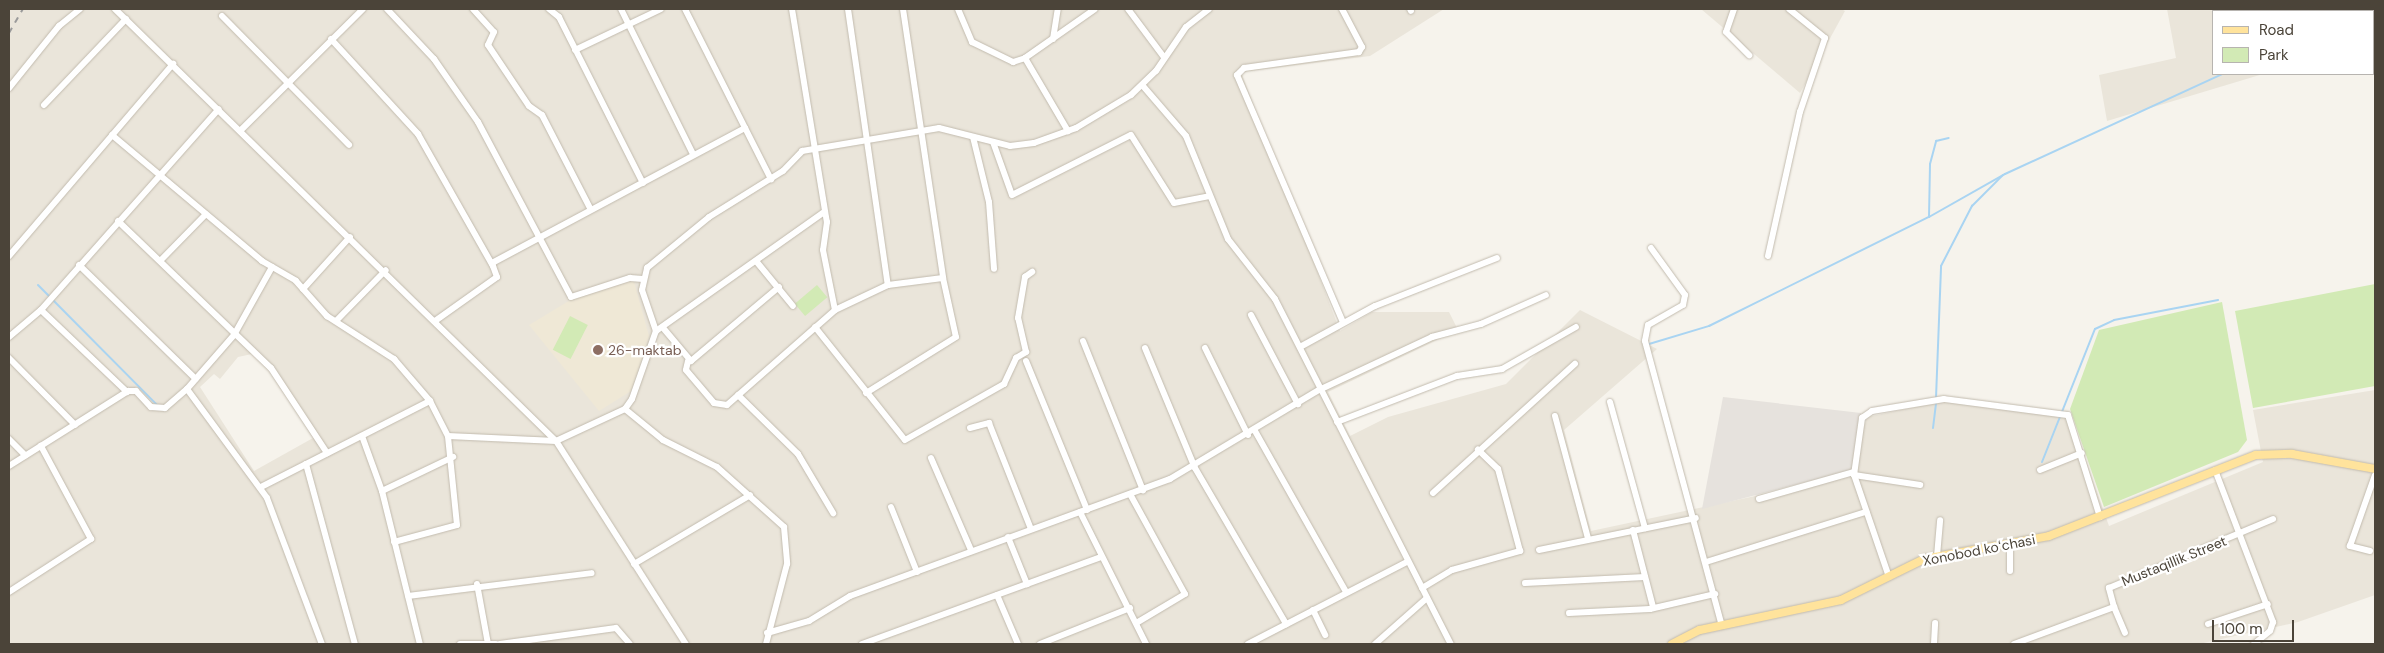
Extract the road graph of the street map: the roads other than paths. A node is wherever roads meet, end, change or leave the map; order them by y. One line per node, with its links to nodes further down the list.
1 (80, 9): 33 (street)
2 (115, 9): 22 (street)
3 (363, 9): 24 (street)
4 (387, 9): 55 (street)
5 (473, 9): 51 (street)
6 (549, 9): 26 (street)
7 (621, 9): 23 (street)
8 (661, 9): 23 (street)
9 (686, 9): 36 (street)
10 (792, 9): 45 (street)
11 (848, 9): 42 (street)
12 (903, 9): 38 (street)
13 (958, 9): 29 (street)
14 (1058, 9): 25 (street)
15 (1095, 9): 25 (street)
16 (1128, 9): 28 (street)
17 (1210, 9): 28 (street)
18 (1342, 9): 81 (street)
19 (1734, 9): 27 (street)
20 (1789, 9): 59 (street)
21 (222, 16): 31 (street)
22 (126, 19): 30 (street); 34 (street)
23 (628, 25): 26 (street); 46 (street)
24 (331, 39): 31 (street); 65 (street)
25 (1052, 39): 29 (street)
26 (575, 50): 49 (street)
27 (1749, 55)
28 (1163, 56): 32 (street)
29 (1026, 58): 39 (street)
30 (173, 64): 35 (street); 40 (street)
31 (290, 81): 37 (street); 44 (street)
32 (1143, 86): 39 (street); 50 (street)
33 (9, 88)
34 (44, 105)
35 (219, 109): 37 (street); 47 (street)
36 (745, 128): 46 (street); 48 (street)
37 (241, 130): 56 (street)
38 (921, 130): 41 (street); 42 (street); 69 (street)
39 (1068, 131): 43 (street)
40 (112, 136): 47 (street); 58 (street)
41 (973, 137): 43 (street); 66 (street)
42 (867, 138): 45 (street); 71 (street)
43 (993, 142): 50 (street)
44 (349, 145)
45 (812, 146): 48 (street); 52 (street)
46 (693, 154): 49 (street)
47 (160, 176): 53 (street); 54 (street)
48 (771, 179): 70 (street)
49 (643, 183): 51 (street)
50 (1209, 196): 89 (street)
51 (590, 208): 55 (street)
52 (824, 212): 62 (street); 77 (street)
53 (206, 214): 61 (street); 64 (street)
54 (118, 220): 61 (street); 63 (street)
55 (539, 236): 65 (street); 70 (street)
56 (350, 237): 67 (street); 73 (street)
57 (1651, 248): 144 (street)
58 (9, 256)
59 (1768, 256)
60 (1497, 258): 81 (street)
61 (160, 260): 86 (street)
62 (756, 261): 72 (street); 84 (street)
63 (79, 265): 76 (street); 96 (street)
64 (272, 267): 73 (street); 86 (street)
65 (494, 268): 80 (street)
66 (994, 269)
67 (386, 270): 79 (street); 80 (street)
68 (1032, 272): 100 (street)
69 (943, 278): 71 (street); 100 (street)
70 (642, 279): 85 (street)
71 (888, 285): 77 (street)
72 (778, 288): 75 (street); 93 (street)
73 (303, 289): 79 (street)
74 (1546, 295): 98 (street)
75 (793, 306)
76 (41, 310): 87 (street); 99 (street)
77 (835, 310): 83 (street)
78 (1251, 314): 104 (street)
79 (336, 321): 102 (street)
80 (436, 321): 115 (street)
81 (1343, 322): 89 (street)
82 (1576, 326): 107 (street)
83 (815, 327): 100 (street); 101 (street)
84 (664, 329): 85 (street); 93 (street)
85 (656, 331): 105 (street)
86 (234, 334): 96 (street); 118 (street)
87 (9, 337)
88 (1083, 341): 133 (street)
89 (1300, 347): 98 (street)
90 (1145, 348): 125 (street)
91 (1205, 348): 111 (street)
92 (9, 358): 108 (street)
93 (688, 361): 101 (street)
94 (1026, 361): 140 (street)
95 (1574, 364): 117 (street)
96 (196, 379): 97 (street)
97 (188, 389): 99 (street); 132 (street)
98 (1319, 390): 104 (street); 107 (street)
99 (127, 392): 108 (street)
100 (867, 392)
101 (738, 395): 142 (street)
102 (430, 401): 112 (street); 113 (street)
103 (1610, 402): 147 (street)
104 (1298, 404): 110 (street)
105 (625, 409): 115 (street); 137 (street)
106 (1555, 416): 152 (street)
107 (1337, 422): 160 (street)
108 (75, 425): 116 (street)
109 (970, 428): 148 (street)
110 (1255, 431): 111 (street); 173 (street)
111 (1248, 435): 125 (street)
112 (362, 436): 118 (street); 134 (street)
113 (448, 436): 115 (street); 121 (street)
114 (9, 439): 120 (street)
115 (556, 440): 162 (street)
116 (40, 446): 120 (street); 172 (street)
117 (1478, 450): 135 (street); 171 (street)
118 (328, 453): 123 (street)
119 (2082, 453): 127 (street); 129 (street); 143 (street)
120 (25, 456): 124 (street)
121 (453, 457): 134 (street); 153 (street)
122 (932, 458): 155 (street)
123 (306, 464): 132 (street); 194 (street)
124 (9, 466)
125 (1195, 468): 133 (street); 186 (street)
126 (2375, 468): 128 (main road, Xonobod koʻchasi)
127 (2040, 470)
128 (2215, 470): 143 (main road, Xonobod koʻchasi); 150 (street)
129 (1854, 474): 131 (street); 138 (street); 141 (street)
130 (2375, 475): 157 (street)
131 (1920, 485)
132 (261, 487): 193 (street)
133 (1143, 490): 136 (street)
134 (382, 491): 153 (street)
135 (1433, 493)
136 (1130, 494): 140 (street); 184 (street)
137 (750, 495): 162 (street); 189 (street)
138 (1759, 499)
139 (891, 508): 164 (street)
140 (1083, 511): 148 (street); 159 (street)
141 (1866, 512): 161 (street); 167 (street)
142 (833, 513)
143 (2100, 517): 154 (main road, Xonobod koʻchasi)
144 (1696, 518): 147 (street); 161 (street)
145 (2274, 519): 150 (street, Mustaqillik Street)
146 (1940, 520): 158 (street)
147 (1645, 528): 149 (street)
148 (1031, 529): 151 (street)
149 (1633, 530): 152 (street); 166 (street)
150 (2238, 535): 178 (street); 180 (street, Mustaqillik Street)
151 (1008, 537): 155 (street); 170 (street)
152 (1588, 538): 156 (street)
153 (394, 542): 176 (street)
154 (2010, 546): 158 (main road, Xonobod koʻchasi); 163 (street)
155 (970, 550): 164 (street)
156 (1539, 550)
157 (2370, 551)
158 (1937, 556): 167 (main road, Xonobod koʻchasi)
159 (1101, 557): 170 (street); 181 (street)
160 (1407, 562): 171 (street); 173 (street)
161 (1706, 562): 174 (street)
162 (634, 564): 200 (street)
163 (2010, 571)
164 (917, 572): 189 (street)
165 (592, 573): 169 (street)
166 (1645, 577): 168 (street); 179 (street)
167 (1889, 577): 188 (main road, Xonobod koʻchasi)
168 (1525, 583)
169 (477, 584): 176 (street); 192 (street)
170 (1026, 584): 175 (street)
171 (1422, 588): 177 (street)
172 (9, 592)
173 (1346, 592): 182 (street)
174 (1715, 594): 179 (street); 188 (street)
175 (997, 595): 202 (street); 203 (street)
176 (408, 596): 195 (street)
177 (1427, 598): 207 (street); 208 (street)
178 (2268, 604): 187 (street); 212 (street)
179 (1653, 607): 183 (street)
180 (2114, 607): 190 (street); 211 (street)
181 (1130, 608): 184 (street); 204 (street)
182 (1313, 610): 186 (street); 191 (street)
183 (1569, 613)
184 (1138, 622): 205 (street)
185 (1935, 623): 210 (street)
186 (1286, 624): 206 (street)
187 (2208, 624)
188 (1722, 626): 209 (main road, Xonobod koʻchasi)
189 (767, 633): 201 (street)
190 (2125, 633)
191 (1325, 635)
192 (488, 643): 196 (street); 197 (street)
193 (322, 644)
194 (355, 644)
195 (420, 644)
196 (460, 644)
197 (496, 644)
198 (500, 644): 199 (street)
199 (630, 644)
200 (686, 644)
201 (766, 644)
202 (862, 644)
203 (1018, 644)
204 (1040, 644)
205 (1146, 644)
206 (1248, 644)
207 (1375, 644)
208 (1451, 644)
209 (1672, 644)
210 (1934, 644)
211 (2014, 644)
212 (2254, 644)

